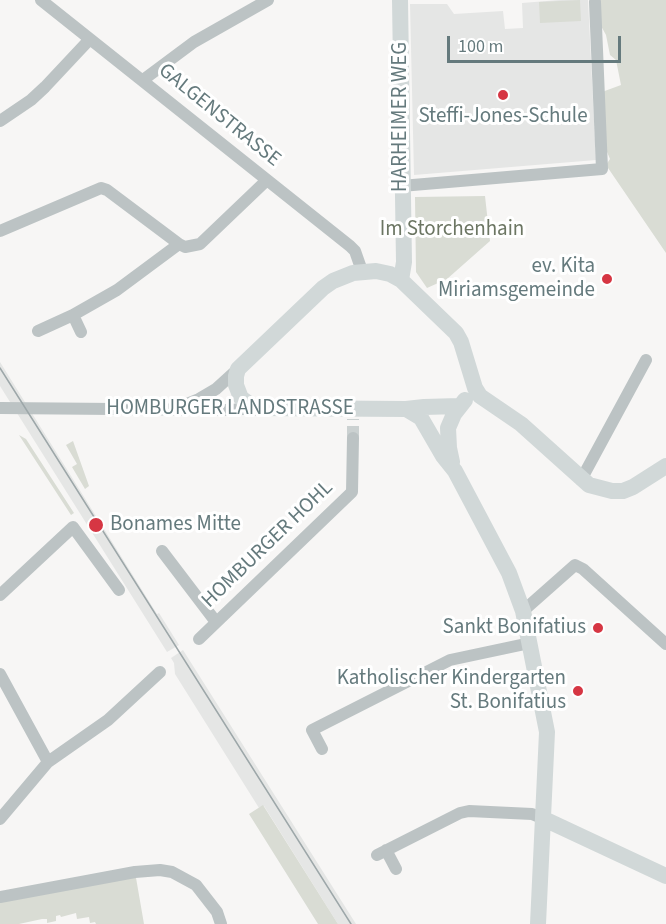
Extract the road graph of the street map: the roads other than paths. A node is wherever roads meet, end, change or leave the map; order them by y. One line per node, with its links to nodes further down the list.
1 (41, 0): 5 (street, GALGENSTRASSE)
2 (268, 0): 6 (street)
3 (400, 0): 9 (street, HARHEIMER WEG)
4 (595, 2): 9 (street)
5 (90, 39): 6 (street, GALGENSTRASSE); 7 (street)
6 (143, 80): 8 (street, GALGENSTRASSE)
7 (0, 121)
8 (267, 180): 11 (street); 12 (street, GALGENSTRASSE)
9 (401, 186): 13 (street, HARHEIMER WEG)
10 (0, 231): 11 (street)
11 (179, 244): 14 (street)
12 (362, 271): 13 (street); 18 (street)
13 (401, 280): 19 (street)
14 (73, 315): 15 (street); 16 (street)
15 (38, 331)
16 (81, 332)
17 (646, 360): 28 (street)
18 (238, 369): 22 (street); 23 (street)
19 (475, 388): 20 (street); 28 (street)
20 (459, 406): 24 (street, HOMBURGER LANDSTRASSE); 27 (street)
21 (0, 408): 22 (street, HOMBURGER LANDSTRASSE)
22 (175, 408): 23 (street, HOMBURGER LANDSTRASSE)
23 (255, 408): 24 (street, HOMBURGER LANDSTRASSE)
24 (406, 409): 27 (street)
25 (353, 438): 33 (street, HOMBURGER HOHL)
26 (666, 466): 28 (street)
27 (455, 471): 32 (street)
28 (581, 480)
29 (162, 551): 33 (street)
30 (119, 590): 31 (street)
31 (0, 595)
32 (523, 611): 35 (street); 36 (street)
33 (216, 622): 34 (street, HOMBURGER HOHL)
34 (199, 639)
35 (530, 643): 39 (street); 42 (street)
36 (666, 645)
37 (160, 672): 40 (street)
38 (0, 674): 40 (street)
39 (322, 749)
40 (48, 762): 41 (street)
41 (0, 819)
42 (544, 819): 43 (street); 44 (street); 47 (street)
43 (396, 869)
44 (666, 876)
45 (0, 897): 46 (street)
46 (221, 924)
47 (538, 924)

